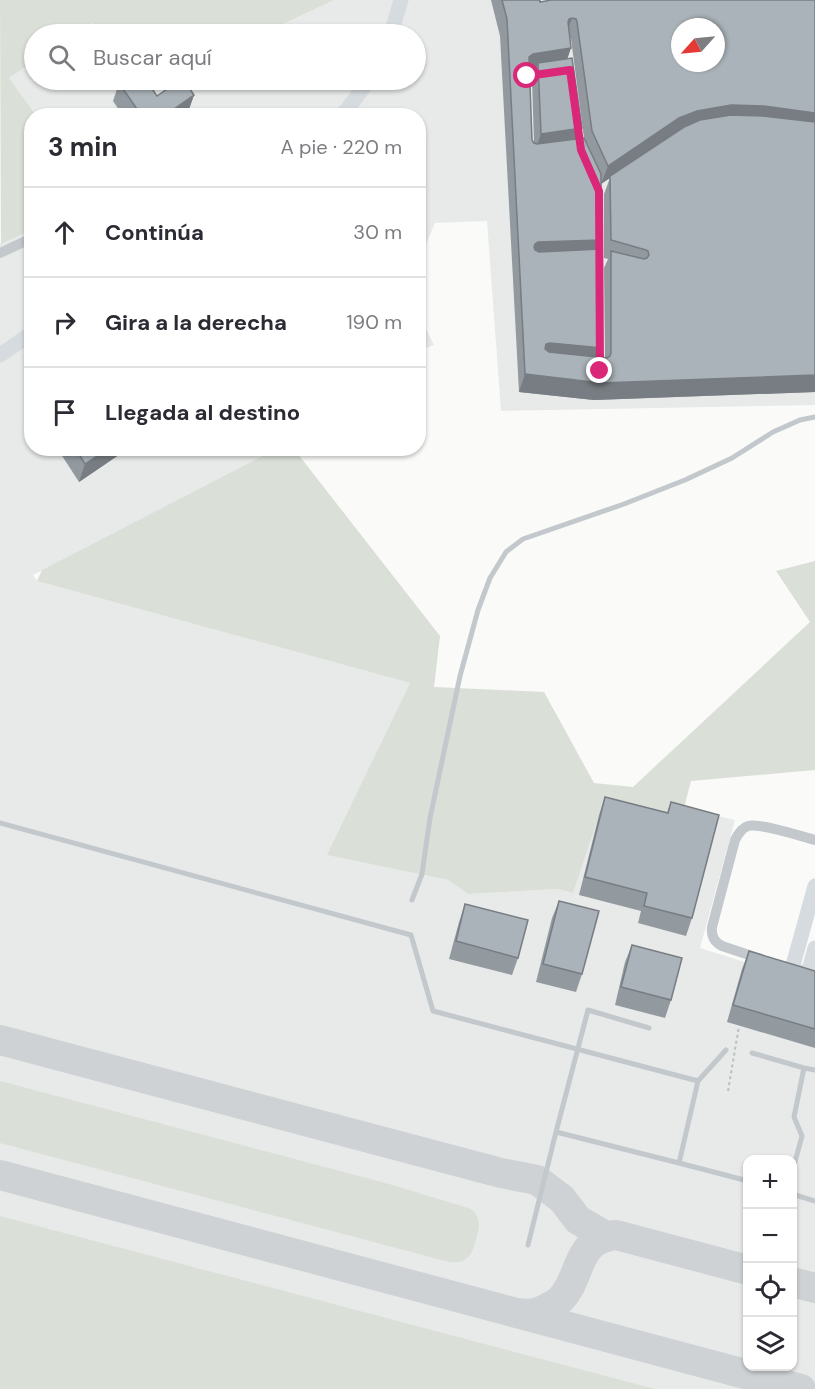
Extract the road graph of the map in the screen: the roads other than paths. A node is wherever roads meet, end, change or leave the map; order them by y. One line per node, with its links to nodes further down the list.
1 (402, 0): 2 (street)
2 (394, 24)
3 (362, 90): 4 (street)
4 (349, 108)
5 (24, 242): 6 (street)
6 (0, 253)
7 (24, 338): 8 (street)
8 (0, 355)
9 (815, 417): 13 (lane)
10 (0, 823): 18 (lane)
11 (815, 840): 15 (street)
12 (814, 891): 15 (street)
13 (412, 900)
14 (815, 948): 16 (street)
15 (781, 965): 16 (street)
16 (812, 975)
17 (649, 1028): 18 (lane)
18 (577, 1049): 23 (lane); 24 (lane)
19 (726, 1050): 23 (lane)
20 (752, 1053): 21 (lane)
21 (804, 1068): 22 (lane); 25 (lane)
22 (815, 1070)
23 (698, 1081): 26 (lane)
24 (556, 1132): 26 (lane); 30 (lane)
25 (797, 1155)
26 (679, 1163): 27 (lane)
27 (743, 1180)
28 (797, 1196): 29 (lane)
29 (815, 1201)
30 (528, 1245)

